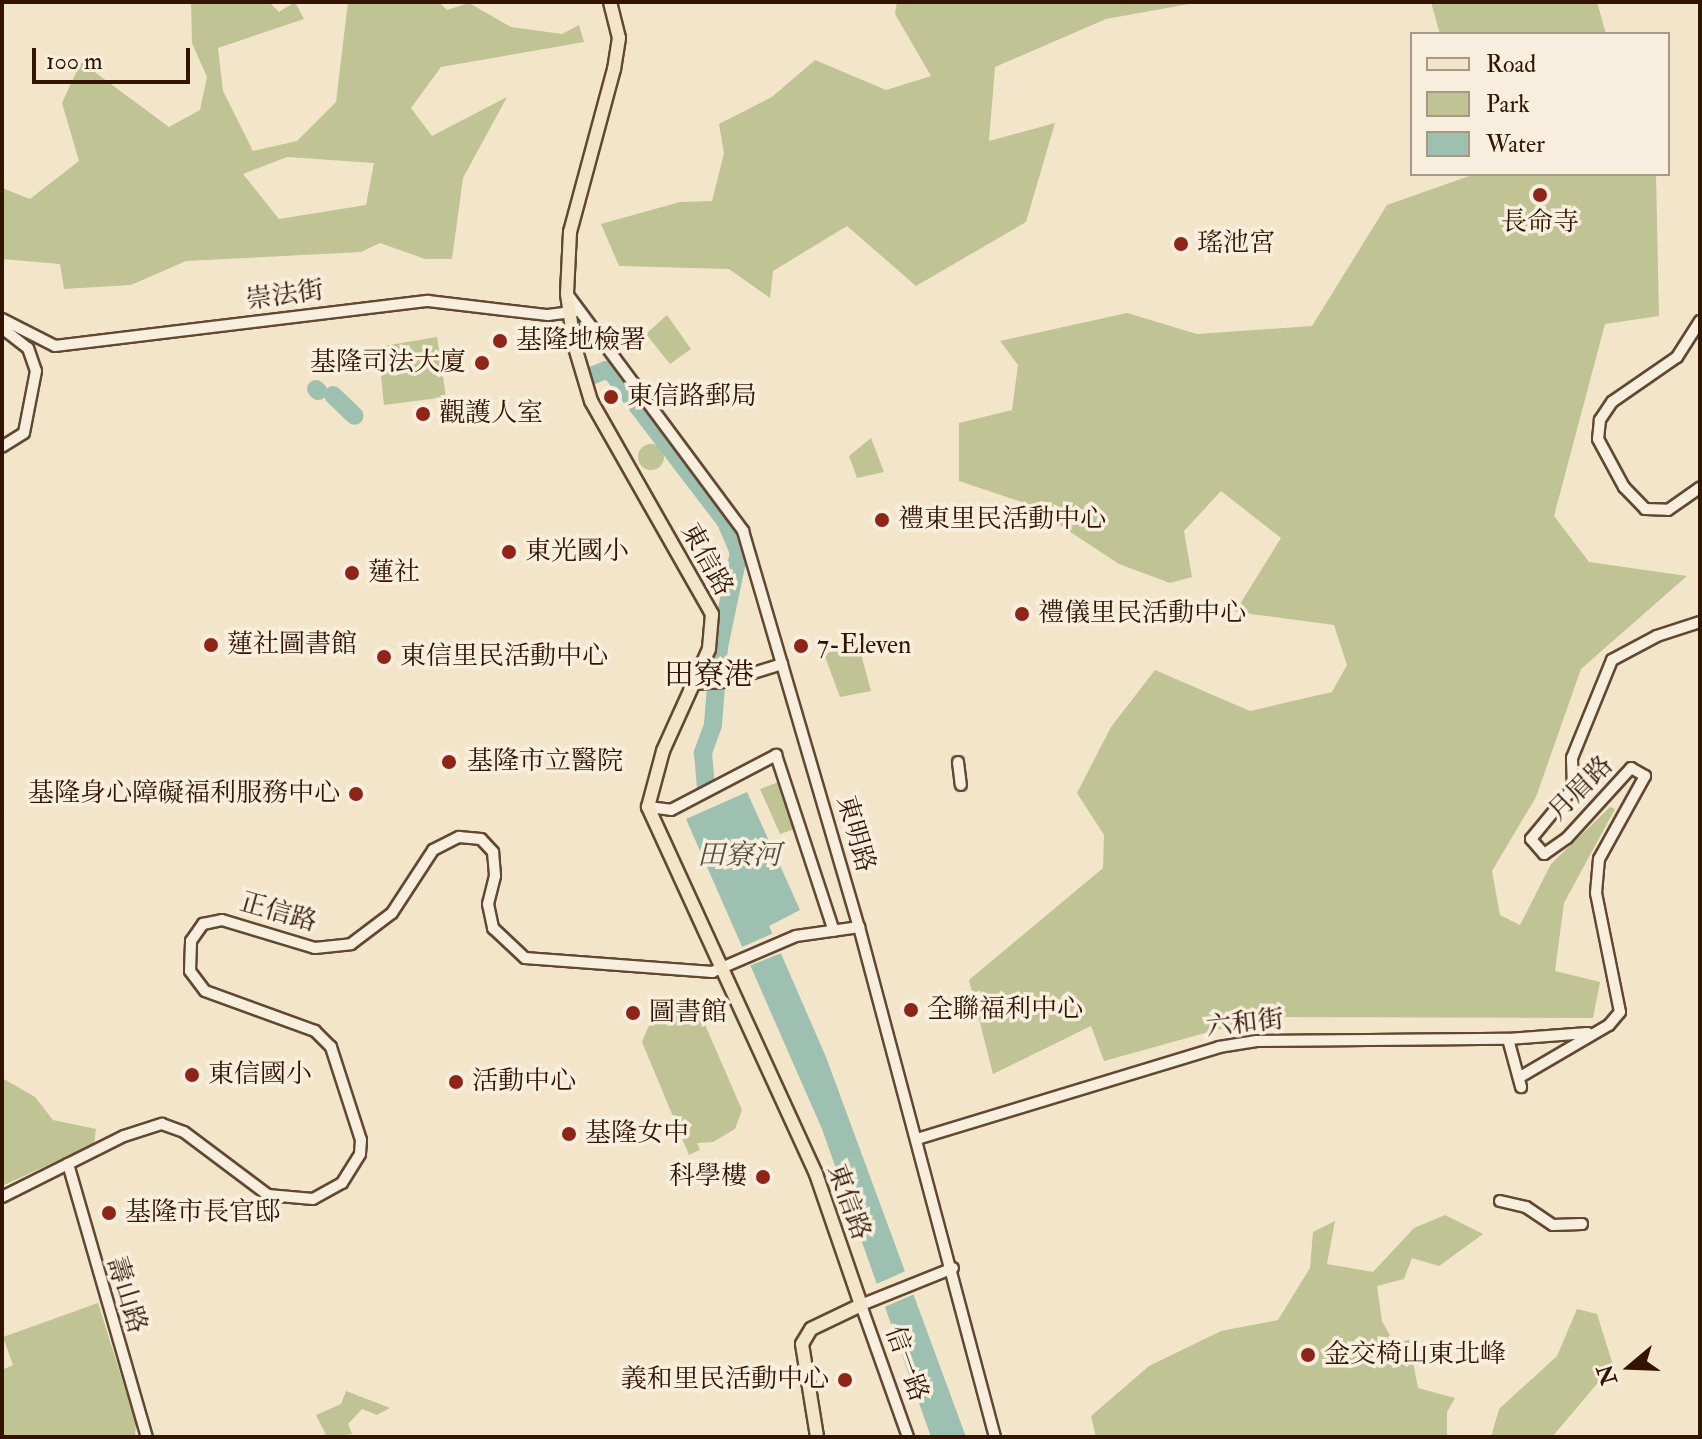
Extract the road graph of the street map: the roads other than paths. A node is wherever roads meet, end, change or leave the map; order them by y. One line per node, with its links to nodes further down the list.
1 (610, 2): 2 (main road, 東信路)
2 (574, 312): 3 (street, 崇法街); 9 (street, 東明路); 10 (main road, 東信路)
3 (2, 319)
4 (1700, 321): 7 (street)
5 (2, 328): 6 (street)
6 (2, 447)
7 (1700, 488)
8 (1700, 622): 17 (street, 月眉路)
9 (782, 664): 10 (street); 14 (street, 東明路)
10 (701, 685): 13 (main road, 東信路)
11 (958, 762): 12 (street)
12 (961, 785)
13 (648, 807): 15 (street); 16 (main road, 東信路)
14 (859, 927): 15 (street); 19 (street, 東明路)
15 (834, 931): 16 (street)
16 (725, 968): 20 (street, 正信路); 25 (main road, 東信路)
17 (1591, 1033): 18 (street, 六和街); 18 (street, 月眉路)
18 (1508, 1039): 19 (street, 六和街)
19 (917, 1139): 24 (street, 東明路)
20 (68, 1164): 21 (street); 26 (street, 壽山路)
21 (2, 1197)
22 (1500, 1201): 23 (street)
23 (1582, 1224)
24 (953, 1268): 25 (street); 29 (street, 東明路)
25 (861, 1305): 27 (main road); 28 (street, 信一路)
26 (147, 1437)
27 (817, 1437)
28 (908, 1437)
29 (995, 1437)

